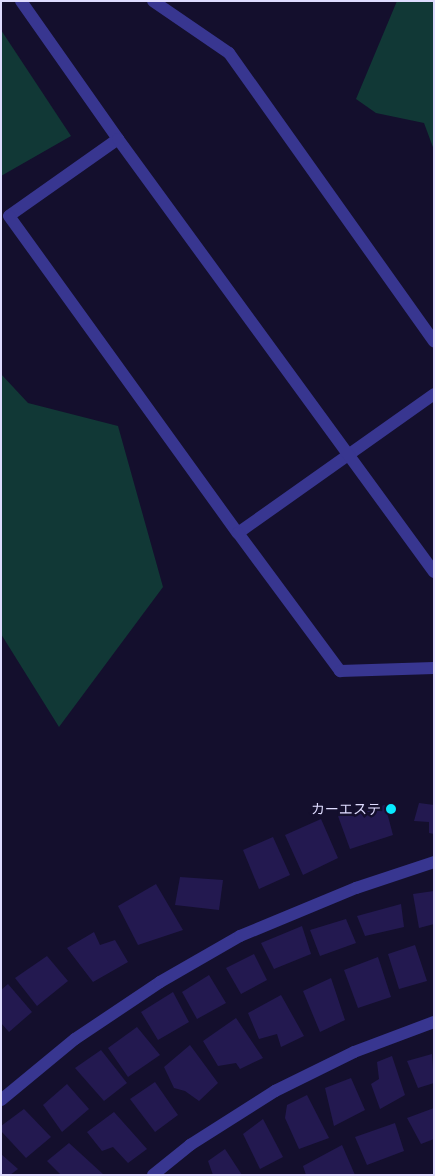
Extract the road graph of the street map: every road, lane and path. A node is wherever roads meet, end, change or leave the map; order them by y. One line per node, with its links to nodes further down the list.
1 (21, 1): 3 (street)
2 (153, 1): 4 (street)
3 (118, 139): 6 (street); 7 (street)
4 (434, 341)
5 (434, 394): 6 (street)
6 (348, 452): 7 (street); 8 (street)
7 (238, 533): 9 (street)
8 (434, 572)
9 (434, 668)
10 (434, 862): 12 (street)
11 (434, 1022): 13 (street)
12 (1, 1100)
13 (152, 1175)

